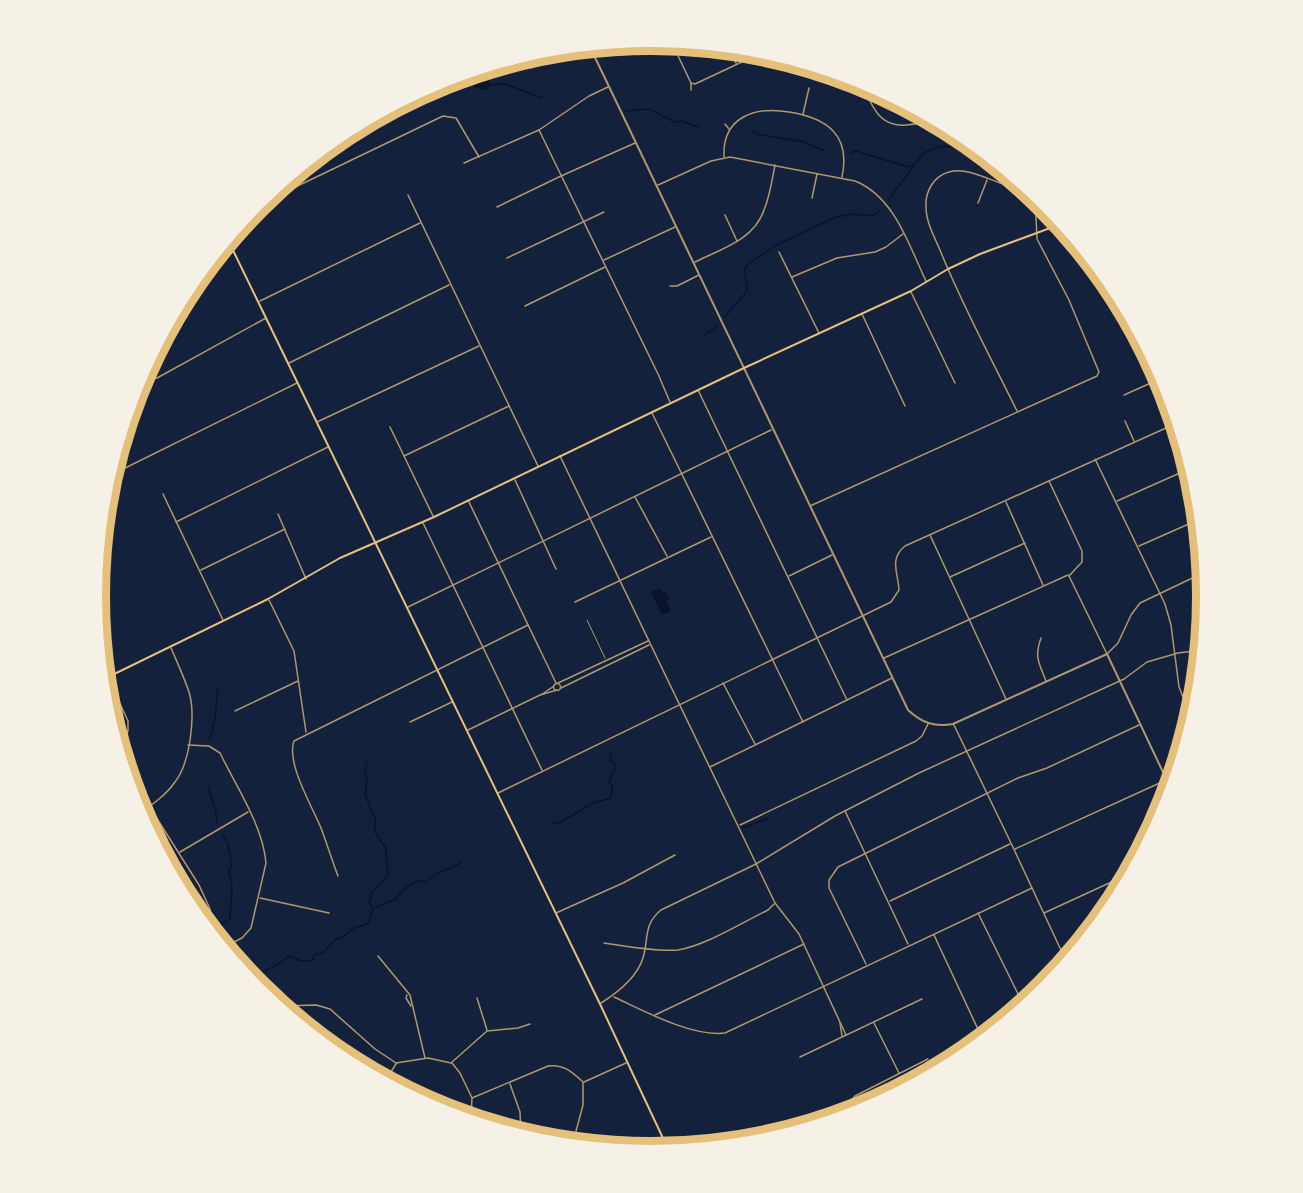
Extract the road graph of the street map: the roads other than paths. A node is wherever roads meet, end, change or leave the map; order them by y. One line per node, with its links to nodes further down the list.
1 (676, 52): 9 (street)
2 (600, 54): 3 (street)
3 (595, 56): 10 (street)
4 (734, 58): 6 (street)
5 (746, 59): 6 (street)
6 (736, 64): 9 (street)
7 (530, 65): 8 (street)
8 (531, 68)
9 (691, 83): 12 (street)
10 (609, 86): 18 (street); 19 (street)
11 (809, 88): 14 (street)
12 (691, 90)
13 (868, 96): 15 (street)
14 (803, 114): 17 (street); 26 (street)
15 (922, 123)
16 (725, 124): 17 (street)
17 (730, 129): 21 (street)
18 (539, 130): 20 (street); 25 (street)
19 (636, 142): 25 (street); 28 (street)
20 (479, 157): 22 (street); 30 (street)
21 (724, 158): 23 (street); 28 (street)
22 (464, 163)
23 (775, 165): 24 (street); 44 (street)
24 (817, 173): 26 (street); 32 (street)
25 (561, 176): 34 (street); 38 (street)
26 (842, 178): 42 (street)
27 (987, 179): 29 (street); 33 (street); 51 (street)
28 (657, 186): 40 (street)
29 (1013, 188)
30 (286, 191)
31 (408, 195): 39 (street)
32 (812, 198)
33 (978, 203)
34 (497, 207)
35 (1036, 210): 43 (street)
36 (604, 212): 38 (street)
37 (725, 215): 44 (street)
38 (583, 222): 47 (street); 48 (street)
39 (420, 223): 55 (street); 58 (street)
40 (677, 226): 48 (street); 49 (street)
41 (1053, 227): 43 (main road)
42 (903, 234): 53 (street); 54 (street)
43 (1037, 234): 51 (main road); 76 (street)
44 (737, 241): 49 (street)
45 (232, 248): 58 (main road)
46 (779, 252): 53 (street)
47 (507, 258)
48 (603, 260): 50 (street)
49 (694, 262): 52 (street)
50 (605, 267): 59 (street); 72 (street)
51 (948, 269): 54 (main road); 76 (street)
52 (700, 275): 56 (street); 65 (street)
53 (792, 277): 62 (street)
54 (926, 282): 57 (main road)
55 (451, 284): 63 (street); 64 (street)
56 (670, 286)
57 (911, 291): 60 (main road); 69 (street)
58 (259, 301): 61 (main road)
59 (525, 306)
60 (861, 314): 62 (main road); 74 (street)
61 (266, 317): 64 (main road); 66 (street)
62 (819, 333): 65 (main road)
63 (480, 345): 73 (street); 78 (street)
64 (289, 363): 68 (main road)
65 (744, 368): 70 (main road); 81 (street)
66 (152, 379)
67 (1153, 382): 71 (street)
68 (297, 383): 78 (main road); 89 (street)
69 (955, 383)
70 (698, 390): 72 (main road); 84 (street)
71 (1124, 395)
72 (670, 403): 75 (main road)
73 (510, 405): 85 (street); 88 (street)
74 (905, 406)
75 (652, 412): 86 (main road); 91 (street)
76 (1017, 412): 99 (street)
77 (1125, 421): 82 (street)
78 (317, 422): 83 (main road)
79 (1170, 426): 82 (street)
80 (390, 427): 85 (street)
81 (773, 429): 84 (street); 99 (street)
82 (1134, 442): 87 (street)
83 (328, 447): 103 (street); 110 (main road)
84 (728, 451): 91 (street); 120 (street)
85 (404, 456): 101 (street)
86 (560, 456): 88 (main road); 102 (street)
87 (1095, 459): 93 (street); 98 (street)
88 (538, 467): 92 (main road)
89 (121, 470)
90 (1182, 472): 98 (street)
91 (683, 474): 95 (street); 108 (street)
92 (514, 478): 96 (main road); 109 (street)
93 (1049, 480): 97 (street); 118 (street)
94 (163, 494): 103 (street)
95 (635, 497): 102 (street); 114 (street)
96 (468, 500): 101 (main road); 115 (street)
97 (1005, 500): 107 (street); 111 (street)
98 (1116, 502): 112 (street)
99 (809, 506): 113 (street)
100 (278, 514): 106 (street)
101 (434, 517): 104 (main road)
102 (590, 518): 109 (street); 123 (street)
103 (176, 522): 117 (street)
104 (422, 522): 110 (main road); 124 (street)
105 (1192, 523): 112 (street)
106 (285, 529): 117 (street); 122 (street)
107 (930, 535): 121 (street); 130 (street)
108 (712, 537): 114 (street); 145 (street)
109 (544, 542): 115 (street); 116 (street)
110 (375, 543): 122 (main road); 129 (main road)
111 (1025, 543): 121 (street); 125 (street)
112 (1138, 546): 126 (street)
113 (832, 555): 120 (street); 130 (street)
114 (667, 557): 123 (street)
115 (499, 563): 124 (street); 134 (street)
116 (556, 568)
117 (200, 571): 133 (street)
118 (1069, 574): 125 (street); 141 (street)
119 (1196, 575): 126 (street)
120 (788, 576): 135 (street)
121 (950, 577): 131 (street)
122 (306, 579): 127 (main road)
123 (620, 580): 128 (street); 137 (street)
124 (452, 585): 129 (street); 139 (street)
125 (1044, 586): 131 (street)
126 (1160, 592): 141 (street); 142 (street)
127 (268, 599): 133 (main road); 151 (street)
128 (575, 602)
129 (408, 607): 147 (main road)
130 (862, 616): 135 (street); 143 (street)
131 (969, 619): 143 (street); 160 (street)
132 (587, 620): 144 (lane)
133 (223, 621): 138 (main road)
134 (528, 625): 139 (street); 154 (street)
135 (817, 638): 145 (street); 159 (street)
136 (1041, 638): 152 (street)
137 (650, 642): 144 (street); 146 (street); 162 (street)
138 (171, 646): 148 (main road); 174 (street)
139 (482, 647): 147 (street); 164 (street)
140 (1194, 651): 142 (street)
141 (1107, 654): 150 (street); 152 (street)
142 (1174, 654): 150 (street); 163 (street)
143 (883, 659): 149 (street)
144 (606, 660): 146 (lane); 154 (street)
145 (771, 660): 153 (street); 167 (street)
146 (610, 665): 155 (street)
147 (438, 669): 161 (main road); 172 (street)
148 (112, 675)
149 (893, 678): 159 (street); 168 (street)
150 (1119, 680): 170 (street); 176 (street)
151 (298, 681): 165 (street); 172 (street)
152 (1047, 682): 160 (street)
153 (723, 683): 162 (street); 175 (street)
154 (556, 684): 155 (street); 156 (street); 158 (street)
155 (561, 688): 156 (street)
156 (557, 690): 158 (street)
157 (114, 691): 173 (street)
158 (540, 695): 164 (street)
159 (847, 700): 167 (street)
160 (1006, 700): 169 (street)
161 (453, 701): 166 (street); 171 (main road)
162 (680, 704): 177 (street); 178 (street)
163 (1186, 707)
164 (512, 709): 171 (street); 178 (street)
165 (235, 711)
166 (410, 722)
167 (803, 722): 175 (street)
168 (928, 724): 169 (street); 186 (street)
169 (953, 724): 176 (street)
170 (1140, 724): 179 (street); 182 (street)
171 (467, 730): 181 (main road)
172 (306, 733): 193 (street)
173 (126, 740)
174 (188, 745): 183 (street); 185 (street)
175 (755, 745): 177 (street)
176 (967, 751): 182 (street); 184 (street)
177 (710, 768): 186 (street)
178 (542, 771): 181 (street)
179 (1166, 778)
180 (1164, 781): 188 (street)
181 (497, 794): 202 (main road)
182 (988, 794): 187 (street); 190 (street)
183 (149, 806): 189 (street)
184 (845, 811): 190 (street); 192 (street)
185 (249, 812): 189 (street); 196 (street)
186 (739, 826): 192 (street)
187 (1011, 843): 188 (street); 197 (street)
188 (1014, 850): 195 (street)
189 (179, 853): 203 (street)
190 (865, 853): 197 (street); 212 (street)
191 (675, 855): 202 (street)
192 (756, 864): 198 (street); 209 (street)
193 (338, 876)
194 (1118, 879): 201 (street)
195 (1032, 888): 200 (street); 201 (street)
196 (258, 898): 199 (street); 205 (street)
197 (889, 902): 208 (street)
198 (775, 903): 207 (street); 209 (street)
199 (329, 913)
200 (978, 913): 204 (street); 216 (street)
201 (1044, 913): 210 (street)
202 (556, 914): 218 (main road)
203 (211, 918)
204 (933, 933): 208 (street); 225 (street)
205 (231, 943)
206 (604, 943): 209 (street)
207 (804, 944): 213 (street); 220 (street)
208 (908, 945): 212 (street)
209 (645, 947): 214 (street)
210 (1063, 955)
211 (378, 956): 229 (street)
212 (867, 966): 213 (street)
213 (824, 986): 220 (street); 221 (street)
214 (613, 996): 218 (street); 220 (street)
215 (477, 998): 224 (street)
216 (1020, 998)
217 (922, 999): 222 (street)
218 (600, 1004): 231 (main road)
219 (291, 1006): 232 (street)
220 (654, 1015)
221 (840, 1022): 226 (street); 227 (street)
222 (873, 1022): 226 (street); 235 (street)
223 (530, 1024): 224 (street)
224 (487, 1031): 233 (street)
225 (979, 1032)
226 (846, 1035): 227 (street)
227 (842, 1037): 228 (street)
228 (800, 1057)
229 (425, 1059): 232 (street); 233 (street)
230 (928, 1059): 235 (street)
231 (628, 1062): 236 (street); 243 (main road)
232 (396, 1063): 234 (street)
233 (452, 1063): 238 (street)
234 (389, 1074)
235 (899, 1074): 239 (street)
236 (583, 1082): 237 (street); 242 (street)
237 (509, 1083): 238 (street); 241 (street)
238 (472, 1098): 240 (street)
239 (850, 1104)
240 (471, 1111)
241 (521, 1126)
242 (575, 1136)
243 (665, 1142)

